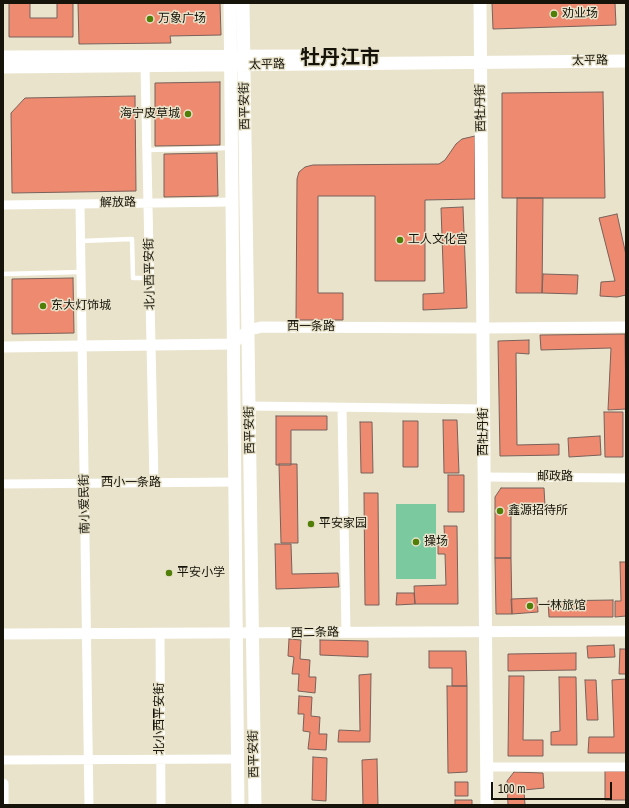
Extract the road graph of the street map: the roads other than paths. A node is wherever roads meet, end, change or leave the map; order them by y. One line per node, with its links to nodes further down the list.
1 (230, 3): 8 (main road, 西平安街)
2 (243, 3): 7 (main road, 西平安街)
3 (480, 3): 6 (main road, 西牡丹街)
4 (626, 54): 6 (main road, 太平路)
5 (3, 57): 8 (main road, 太平路)
6 (481, 59): 7 (main road, 太平路); 9 (main road, 太平路); 23 (main road, 西牡丹街)
7 (244, 60): 8 (main road, 太平路); 24 (main road, 西平安街)
8 (231, 61): 11 (main road, 太平路); 12 (main road, 西平安街)
9 (626, 61)
10 (3, 66): 11 (main road, 太平路)
11 (145, 66): 13 (street, 北小西平安街)
12 (232, 148): 13 (lane); 15 (main road, 西平安街)
13 (147, 150): 14 (street, 北小西平安街)
14 (148, 202): 15 (street, 解放路); 16 (street, 解放路); 21 (street, 北小西平安街)
15 (232, 202): 25 (main road, 西平安街)
16 (80, 204): 17 (street, 解放路); 18 (street, 南小爱民街)
17 (3, 205)
18 (81, 241): 19 (street, 南小爱民街); 21 (lane)
19 (81, 272): 20 (lane); 28 (street, 南小爱民街)
20 (3, 274)
21 (150, 278): 26 (street, 北小西平安街)
22 (626, 327): 23 (street, 西一条路)
23 (483, 328): 24 (street, 西一条路); 31 (main road, 西牡丹街)
24 (248, 330): 25 (street); 29 (main road, 西平安街)
25 (233, 344): 26 (street); 34 (main road, 西平安街)
26 (151, 346): 28 (street); 36 (street, 北小西平安街)
27 (3, 347): 28 (street)
28 (82, 347): 35 (street, 南小爱民街)
29 (249, 406): 30 (street); 43 (main road, 西平安街)
30 (342, 408): 31 (street); 40 (street)
31 (484, 409): 32 (main road, 西牡丹街)
32 (484, 477): 33 (street, 邮政路); 38 (main road, 西牡丹街)
33 (626, 478)
34 (235, 482): 36 (street, 西小一条路); 42 (main road, 西平安街)
35 (84, 483): 36 (street, 西小一条路); 37 (street, 西小一条路); 45 (street, 南小爱民街)
36 (154, 483)
37 (3, 484)
38 (486, 631): 39 (street, 西二条路); 40 (street, 西二条路); 50 (main road, 西牡丹街)
39 (626, 631)
40 (346, 632): 43 (street, 西二条路)
41 (160, 633): 42 (street, 西二条路); 45 (street, 西二条路); 46 (street, 北小西平安街)
42 (236, 633): 43 (street, 西二条路); 47 (main road, 西平安街)
43 (253, 633): 57 (main road, 西平安街)
44 (3, 634): 45 (street, 西二条路)
45 (87, 634): 49 (street, 南小爱民街)
46 (161, 759): 47 (street); 49 (street); 55 (street, 北小西平安街)
47 (237, 759): 56 (main road, 西平安街)
48 (3, 760): 49 (street)
49 (89, 760): 54 (street, 南小爱民街)
50 (487, 767): 51 (street); 58 (main road, 西牡丹街)
51 (626, 767)
52 (3, 784): 53 (street)
53 (3, 805)
54 (89, 805)
55 (161, 805)
56 (238, 805)
57 (255, 805)
58 (487, 805)

